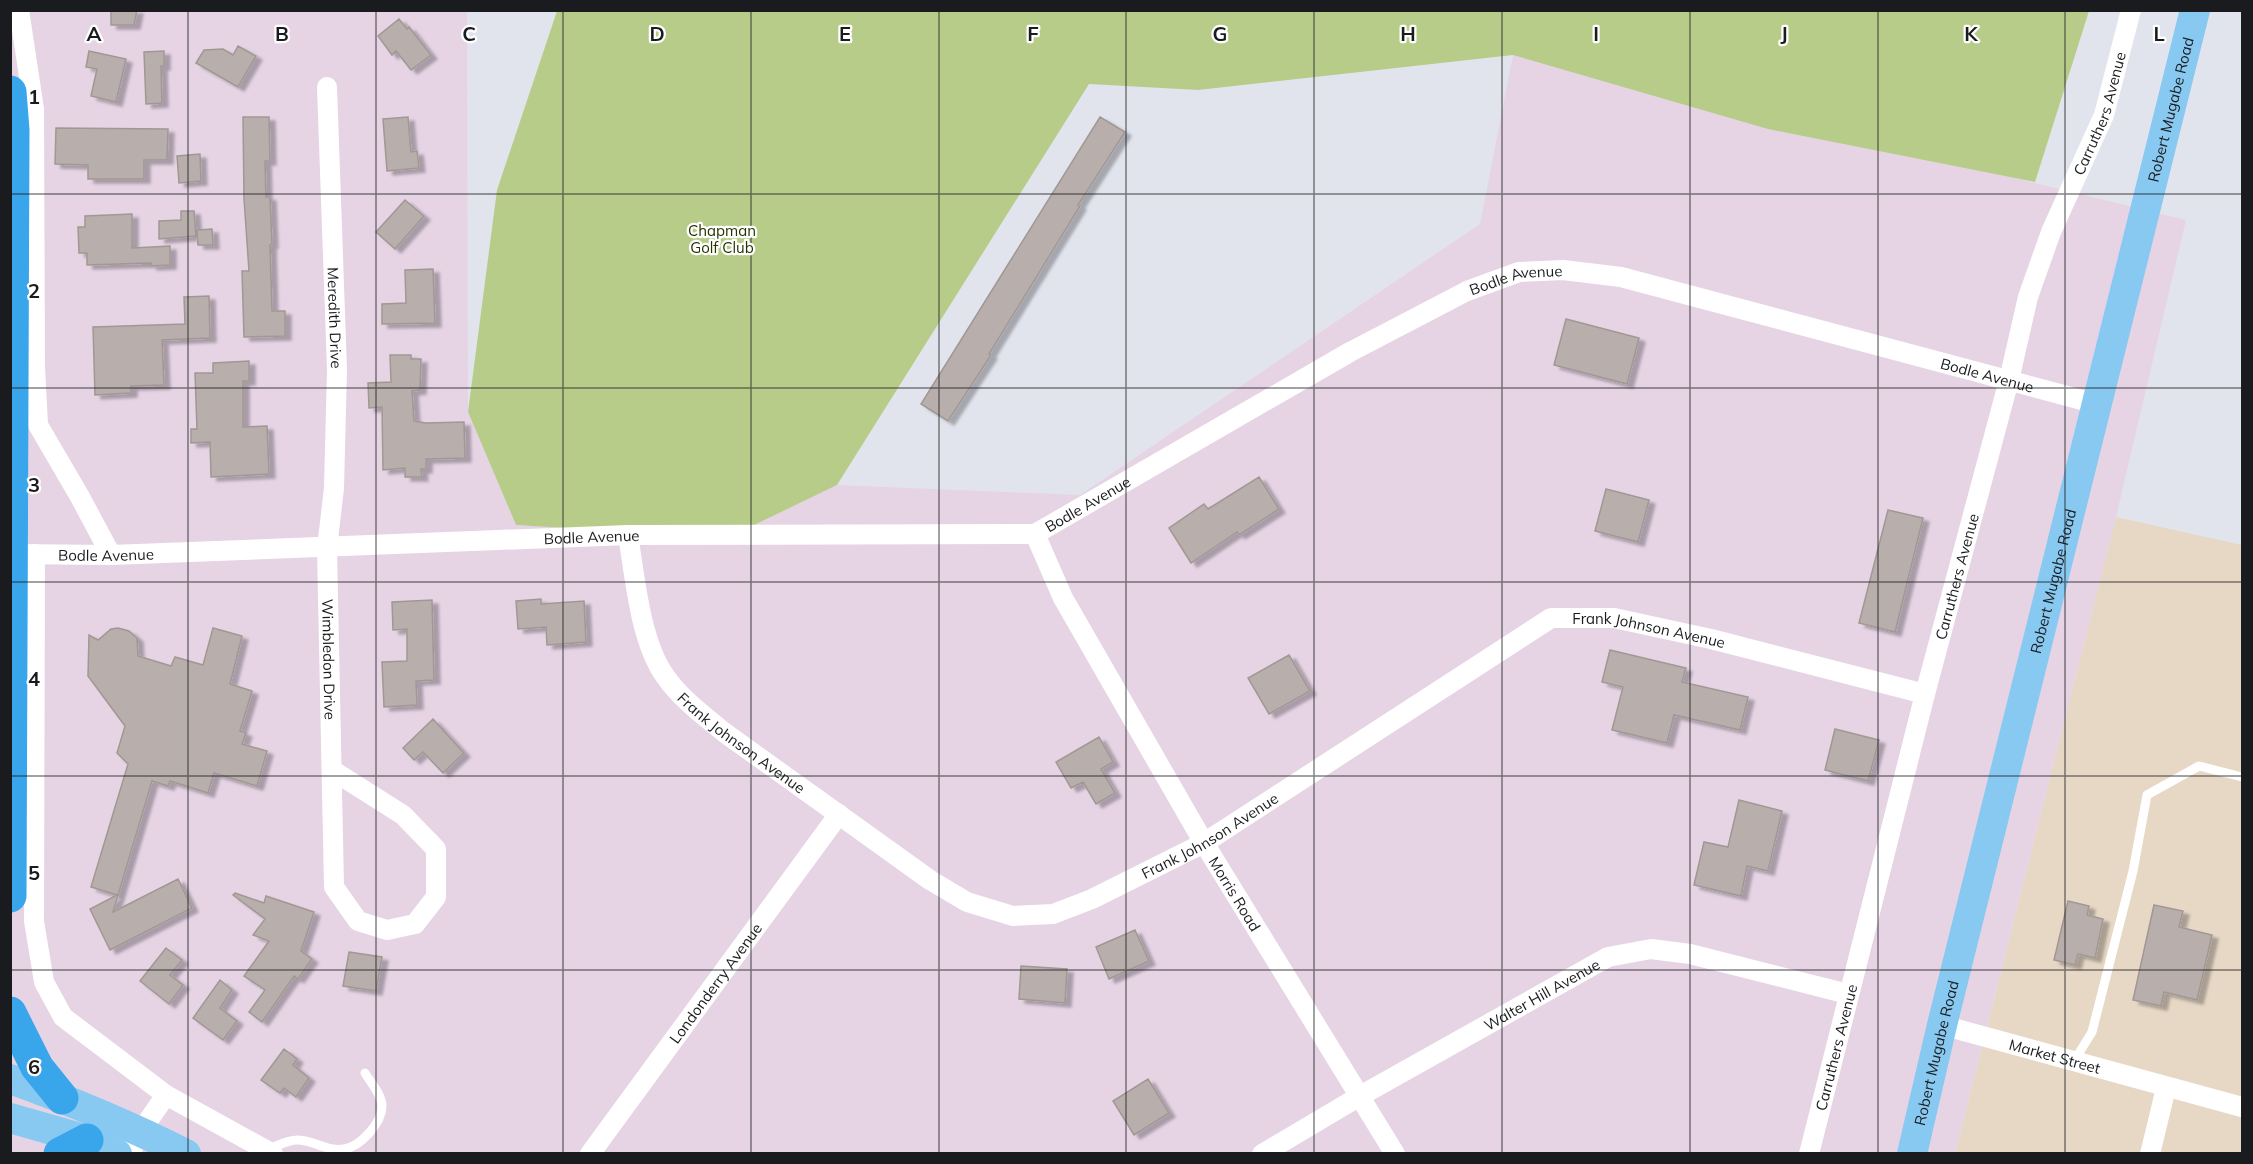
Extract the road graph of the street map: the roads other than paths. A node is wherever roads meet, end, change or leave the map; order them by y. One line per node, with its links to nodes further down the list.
1 (19, 10): 13 (street)
2 (2130, 10): 7 (street, Carruthers Avenue)
3 (2195, 10): 8 (main road, Robert Mugabe Road)
4 (327, 87): 11 (street, Meredith Drive)
5 (10, 92): 6 (highway)
6 (11, 331): 12 (highway)
7 (2009, 380): 8 (street, Bodle Avenue); 9 (street, Bodle Avenue); 14 (street, Carruthers Avenue)
8 (2097, 404): 22 (main road, Robert Mugabe Road)
9 (1035, 534): 10 (street, Bodle Avenue); 18 (street, Morris Road)
10 (627, 535): 11 (street, Bodle Avenue); 17 (street, Frank Johnson Avenue)
11 (327, 548): 13 (street, Bodle Avenue); 15 (street, Wimbledon Drive)
12 (19, 554): 13 (street, Bodle Avenue); 19 (highway); 27 (street)
13 (111, 555)
14 (1925, 694): 18 (street, Frank Johnson Avenue); 20 (street, Carruthers Avenue)
15 (332, 770): 15 (street, Wimbledon Drive)
16 (2242, 777): 23 (lane)
17 (839, 814): 18 (street, Frank Johnson Avenue); 37 (street, Londonderry Avenue)
18 (1204, 843): 28 (street, Morris Road)
19 (10, 896)
20 (1848, 994): 28 (street, Walter Hill Avenue); 40 (street, Carruthers Avenue)
21 (10, 1013): 29 (highway)
22 (1942, 1025): 23 (street, Market Street); 41 (main road, Robert Mugabe Road)
23 (2073, 1062): 26 (street, Market Street)
24 (365, 1073): 34 (lane)
25 (10, 1079): 29 (main road)
26 (2166, 1088): 30 (street, Market Street); 42 (street)
27 (166, 1095): 32 (street); 34 (street)
28 (1360, 1095): 38 (street, Walter Hill Avenue); 39 (street, Morris Road)
29 (62, 1098): 32 (main road)
30 (2242, 1107)
31 (10, 1118): 33 (main road)
32 (135, 1142): 36 (main road)
33 (74, 1147): 35 (main road)
34 (269, 1152)
35 (117, 1154)
36 (186, 1154)
37 (590, 1154)
38 (1262, 1154)
39 (1395, 1154)
40 (1809, 1154)
41 (1912, 1154)
42 (2150, 1154)

